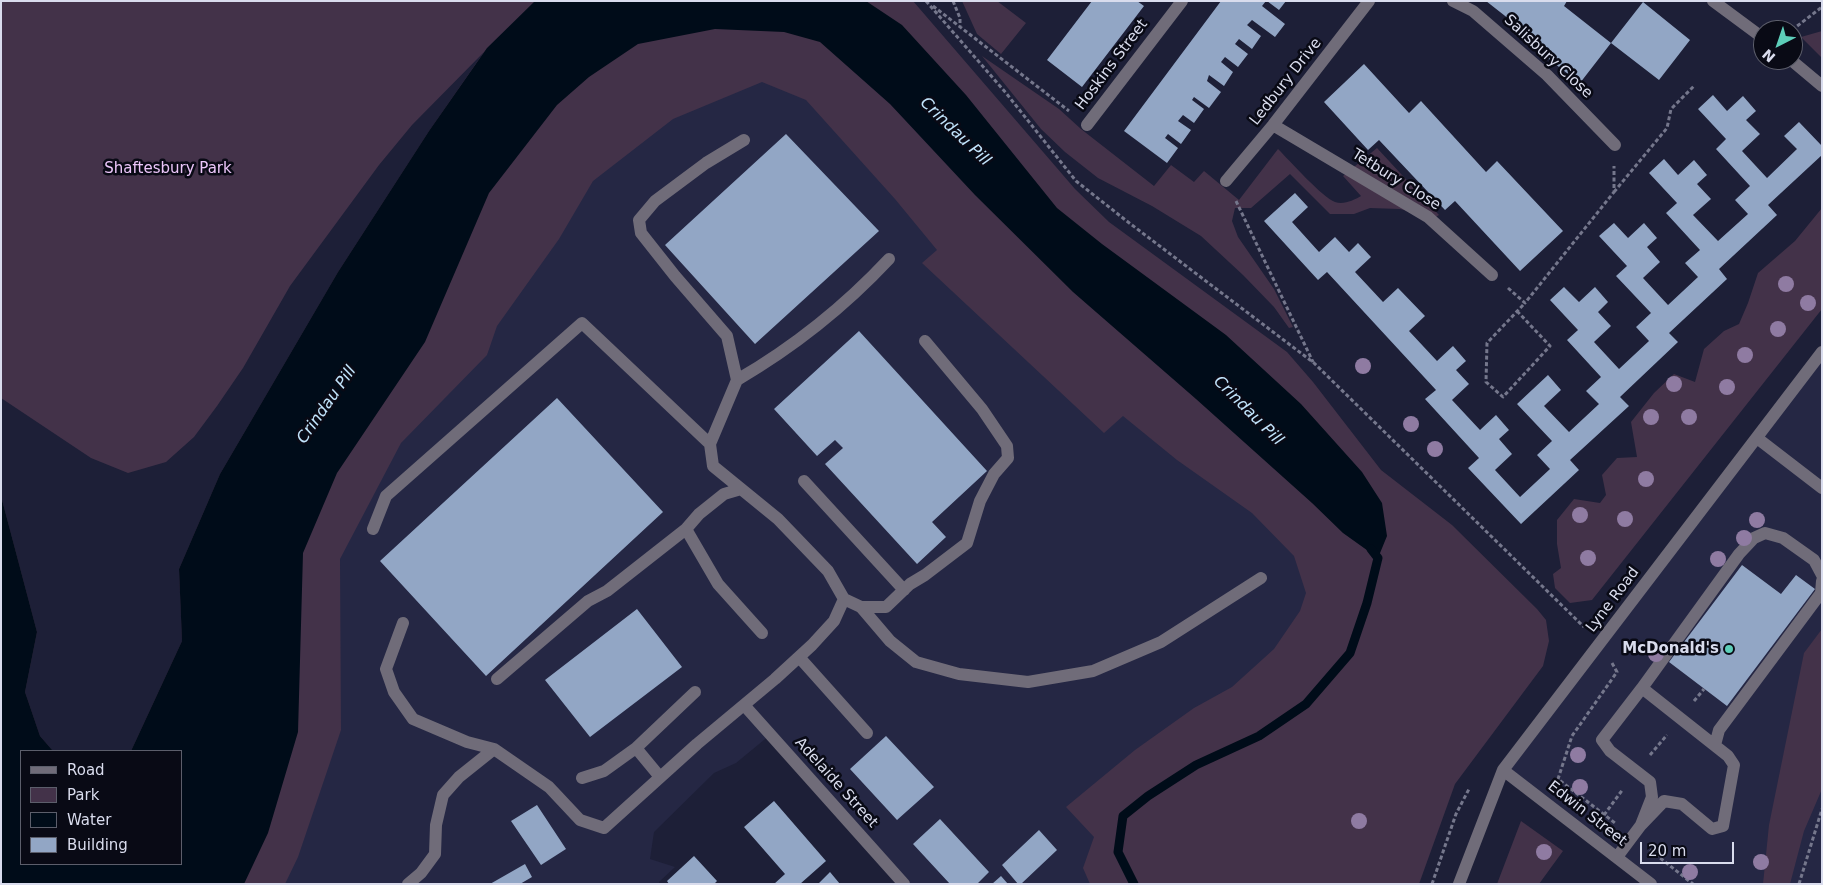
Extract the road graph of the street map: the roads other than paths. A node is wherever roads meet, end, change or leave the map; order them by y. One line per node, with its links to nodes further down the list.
1 (1182, 1): 8 (street, Hoskins Street)
2 (1369, 1): 9 (street, Ledbury Drive)
3 (1453, 1): 11 (street, Salisbury Close)
4 (1713, 1): 5 (street)
5 (1753, 31)
6 (1803, 70): 7 (street)
7 (1822, 86)
8 (1087, 125)
9 (1273, 126): 12 (street, Ledbury Drive); 14 (street, Tetbury Close)
10 (744, 140): 17 (street)
11 (1614, 145)
12 (1226, 181)
13 (888, 259): 17 (street)
14 (1492, 274)
15 (924, 341): 28 (street)
16 (1822, 352): 18 (street, Lyne Road)
17 (737, 380): 19 (street)
18 (1757, 438): 21 (street); 42 (street, Lyne Road)
19 (710, 444): 22 (street); 23 (street)
20 (804, 482): 28 (street)
21 (1822, 488)
22 (741, 489): 24 (street); 29 (street)
23 (373, 529)
24 (686, 529): 32 (street); 34 (street)
25 (1822, 575): 35 (street)
26 (1261, 578): 30 (street)
27 (1822, 581): 39 (street)
28 (904, 590): 30 (street)
29 (844, 599): 30 (street); 33 (street)
30 (861, 607)
31 (403, 623): 41 (street)
32 (762, 632)
33 (799, 657): 37 (street); 38 (street)
34 (497, 679)
35 (1642, 688): 39 (street); 45 (street)
36 (695, 692): 40 (street)
37 (744, 705): 43 (street); 48 (street, Adelaide Street)
38 (867, 733)
39 (1715, 745): 45 (street)
40 (636, 748): 43 (street); 44 (street)
41 (494, 749): 43 (street); 47 (street)
42 (1503, 770): 46 (street, Edwin Street); 49 (street, Lyne Road)
43 (660, 777)
44 (582, 778)
45 (1641, 825): 46 (street)
46 (1617, 857): 50 (street, Edwin Street)
47 (408, 884)
48 (904, 884)
49 (1459, 884)
50 (1650, 884)

